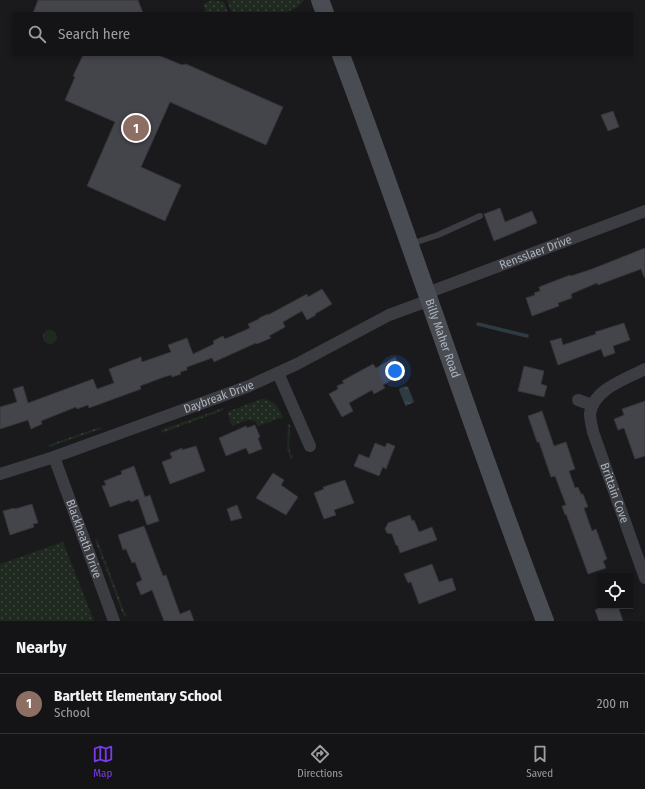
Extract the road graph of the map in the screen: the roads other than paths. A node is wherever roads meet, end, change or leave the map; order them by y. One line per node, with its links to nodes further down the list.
1 (320, 0): 2 (main road)
2 (325, 12)
3 (341, 56): 6 (main road, Billy Maher Road)
4 (645, 212): 7 (street, Rensslaer Drive)
5 (480, 216): 6 (lane)
6 (410, 245): 7 (main road, Billy Maher Road)
7 (428, 297): 9 (street, Daybreak Drive); 17 (main road, Billy Maher Road)
8 (645, 369): 11 (street)
9 (278, 372): 12 (street); 13 (street, Daybreak Drive)
10 (578, 400): 11 (street)
11 (592, 405): 15 (street, Brittain Cove)
12 (310, 446)
13 (54, 457): 14 (street, Daybreak Drive); 16 (street, Blackheath Drive)
14 (0, 474)
15 (645, 578)
16 (114, 621)
17 (545, 621)

